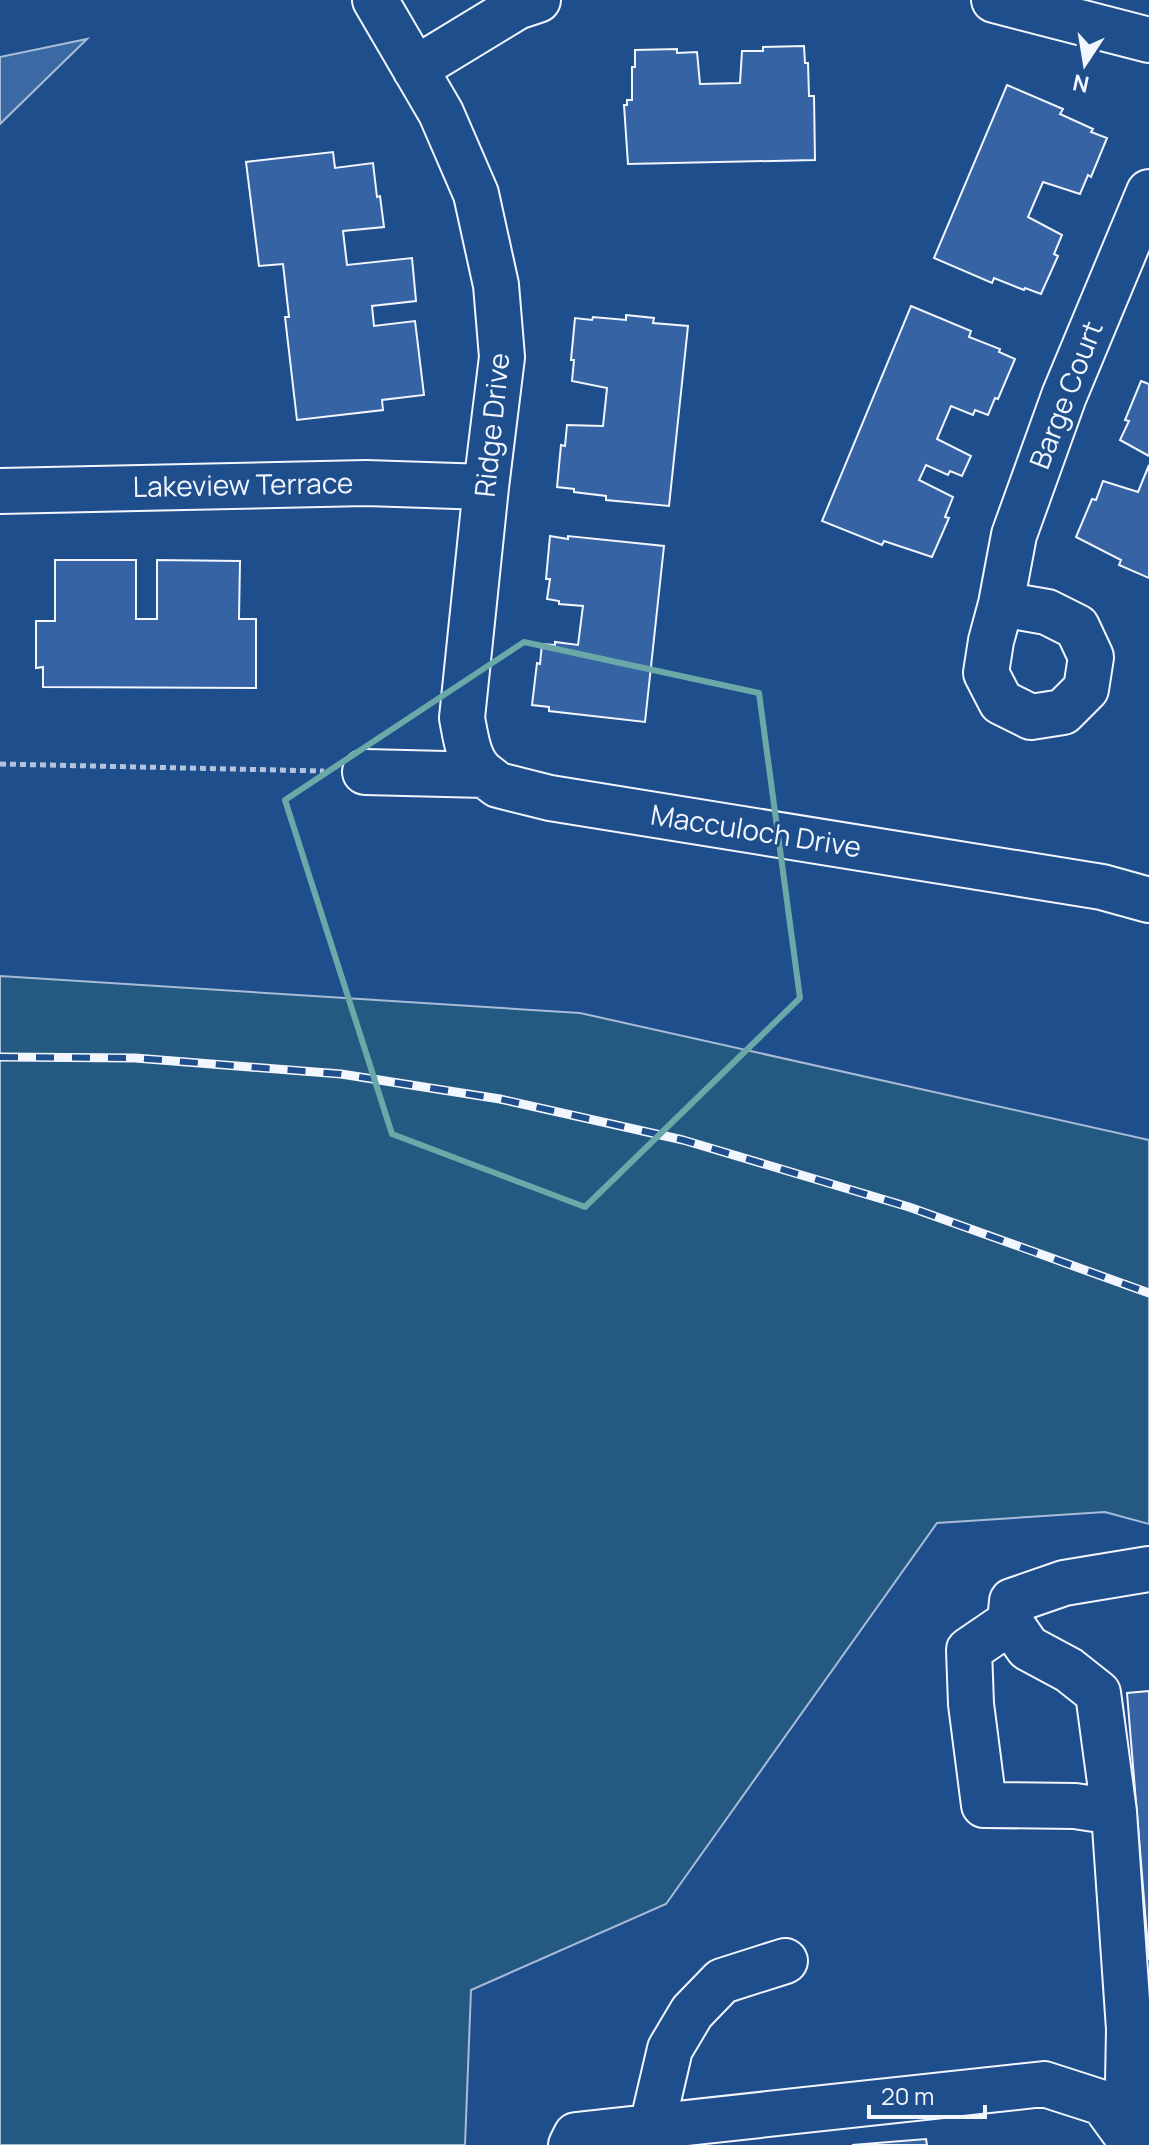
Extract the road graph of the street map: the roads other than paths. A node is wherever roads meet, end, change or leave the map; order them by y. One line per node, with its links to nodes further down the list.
1 (375, 0): 5 (street, Ridge Drive)
2 (538, 0): 5 (street)
3 (994, 0): 4 (street)
4 (1149, 40)
5 (415, 69): 7 (street, Ridge Drive)
6 (1149, 192): 9 (street, Barge Court)
7 (486, 487): 8 (street, Lakeview Terrace); 11 (street, Ridge Drive)
8 (0, 491)
9 (1001, 604)
10 (365, 772): 11 (street, Macculoch Drive)
11 (485, 775): 12 (street, Macculoch Drive)
12 (1149, 900)
13 (1149, 1569): 14 (street)
14 (1010, 1622): 15 (street); 15 (street)
15 (1114, 1812): 18 (street)
16 (785, 1961): 17 (street)
17 (652, 2126): 18 (street); 19 (street)
18 (1128, 2140)
19 (571, 2145)

